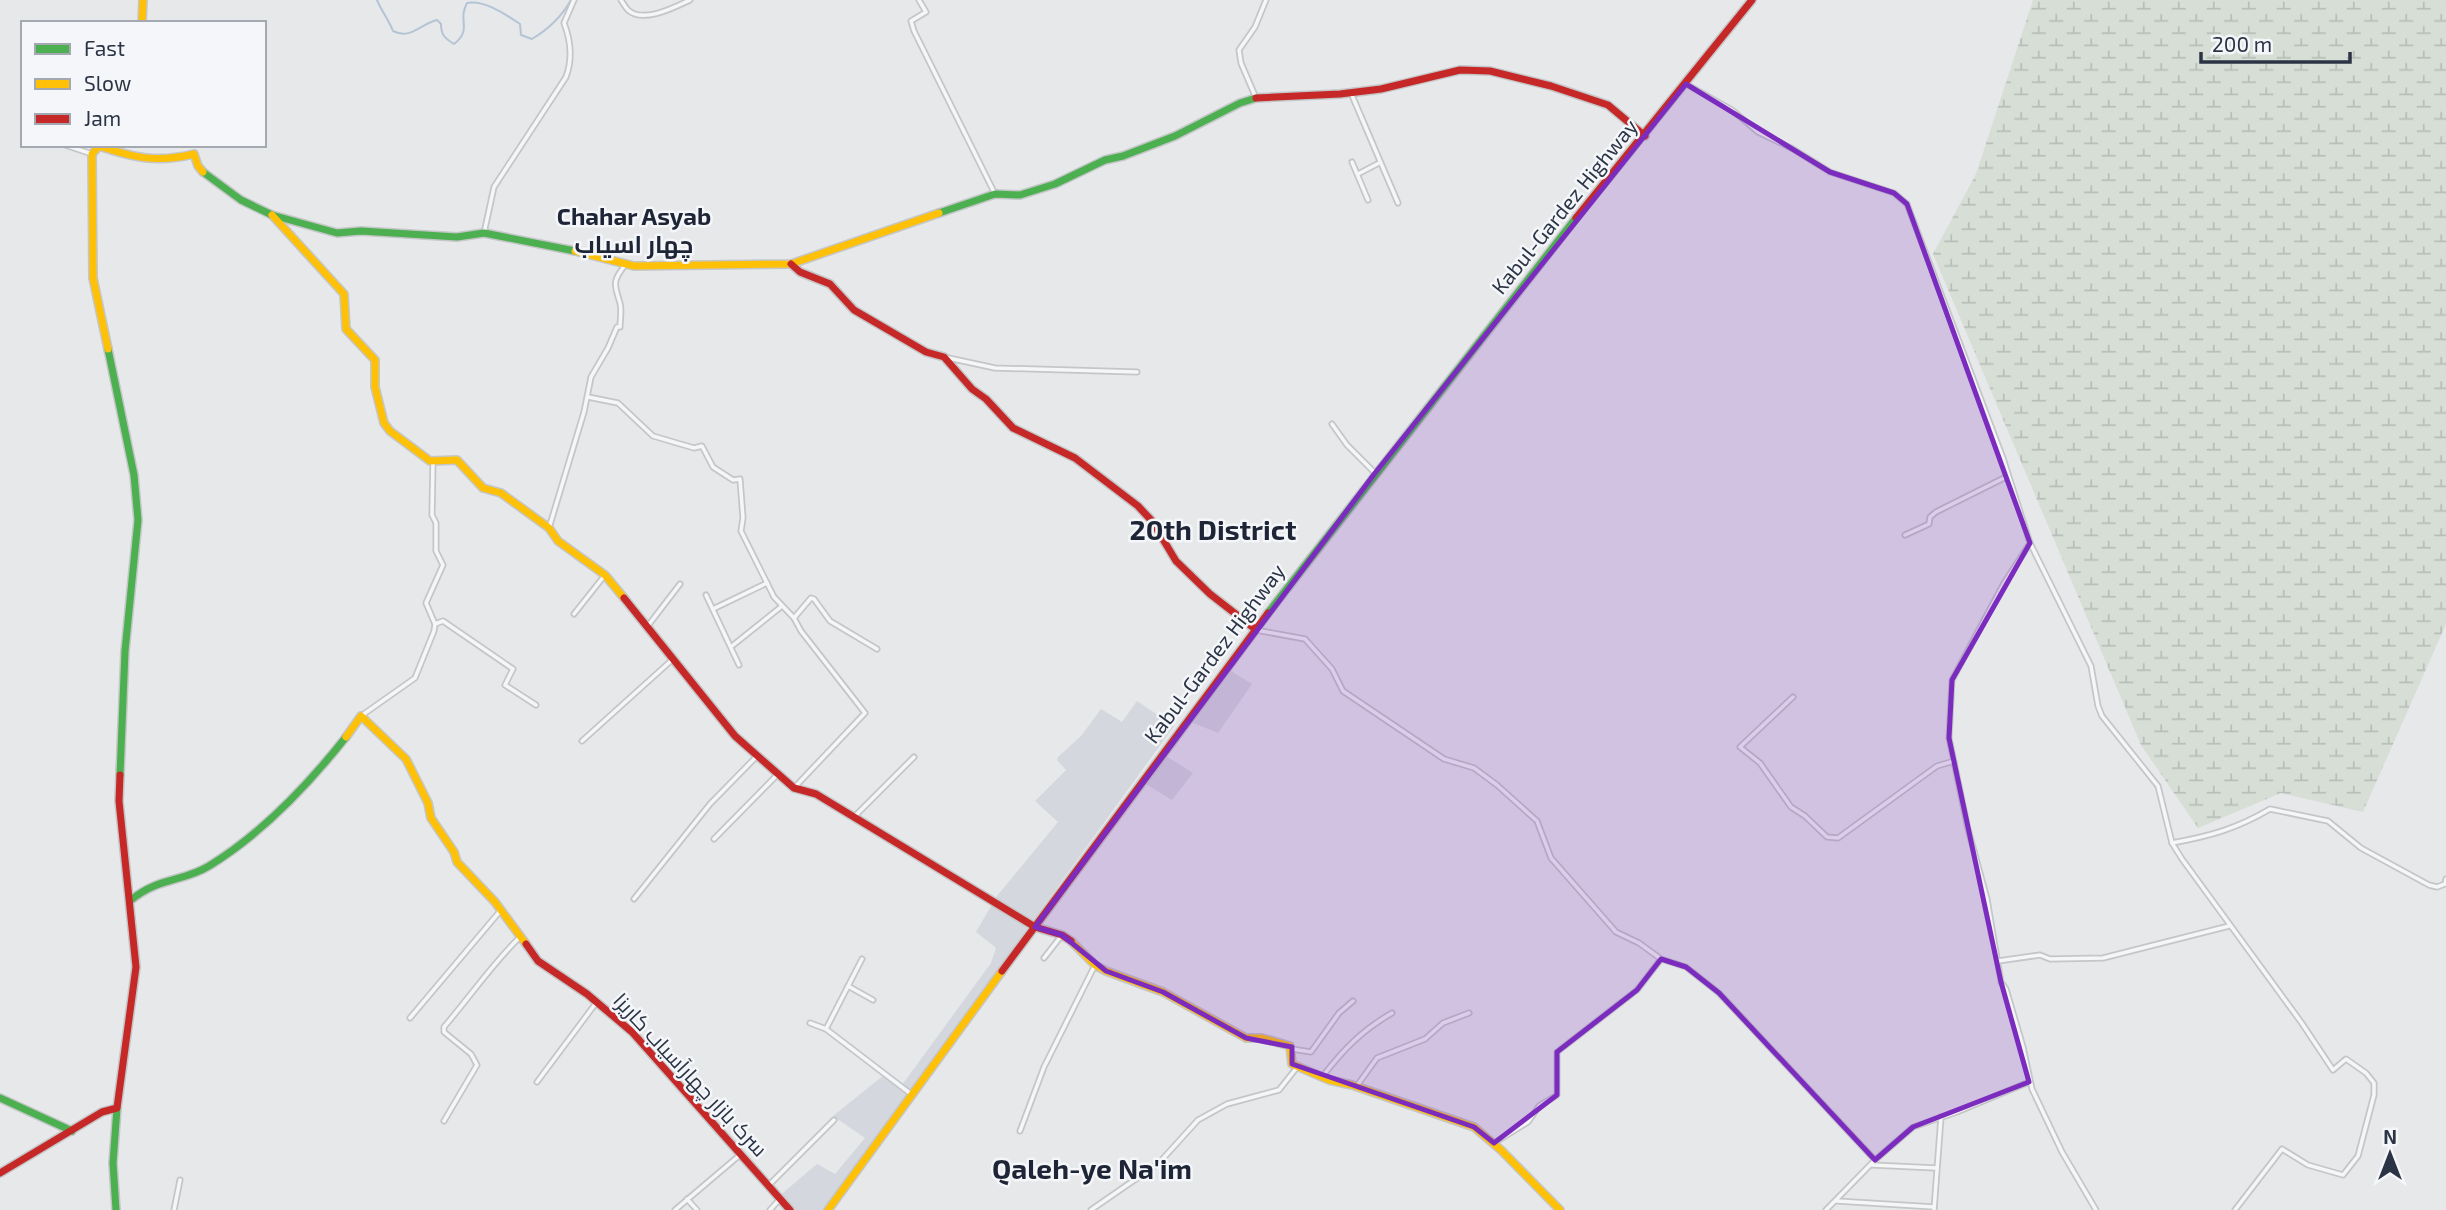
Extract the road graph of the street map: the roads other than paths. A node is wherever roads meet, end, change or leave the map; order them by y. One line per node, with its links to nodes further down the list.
1 (144, 0): 8 (main road)
2 (574, 0): 24 (street)
3 (621, 0): 4 (street)
4 (690, 0)
5 (919, 0): 20 (street)
6 (1266, 0): 11 (street)
7 (1752, 0): 9 (main road, Kabul-Gardez Highway)
8 (143, 21)
9 (1686, 84): 12 (main road, Kabul-Gardez Highway); 33 (street)
10 (1351, 93): 11 (main road); 12 (main road); 18 (street)
11 (1256, 98): 20 (main road)
12 (1644, 136): 32 (main road, Kabul-Gardez Highway)
13 (71, 147): 16 (street)
14 (98, 147): 16 (main road)
15 (102, 147): 23 (main road)
16 (92, 154): 65 (main road)
17 (1352, 162): 19 (street)
18 (1379, 163): 19 (street); 22 (street)
19 (1358, 174): 21 (street)
20 (995, 194): 26 (main road)
21 (1368, 200)
22 (1398, 203)
23 (272, 215): 24 (main road); 31 (main road)
24 (484, 233): 25 (main road)
25 (626, 264): 26 (main road); 29 (street)
26 (791, 264): 27 (main road)
27 (944, 357): 28 (street); 47 (main road)
28 (1137, 372)
29 (588, 397): 34 (street); 38 (street)
30 (1332, 424): 32 (street)
31 (433, 461): 34 (main road); 45 (street)
32 (1375, 473): 47 (main road, Kabul-Gardez Highway)
33 (2008, 476): 35 (street); 36 (street)
34 (549, 528): 37 (main road)
35 (1905, 535)
36 (2030, 543): 58 (street); 63 (street)
37 (605, 575): 43 (street); 46 (main road)
38 (766, 583): 41 (street); 42 (street)
39 (680, 584): 46 (street)
40 (706, 595): 42 (street)
41 (782, 606): 44 (street); 48 (street)
42 (713, 609): 48 (street)
43 (574, 614)
44 (794, 618): 49 (street); 60 (street)
45 (435, 624): 53 (street); 54 (street)
46 (647, 627): 50 (main road)
47 (1255, 629): 69 (main road, Kabul-Gardez Highway); 74 (street)
48 (731, 647): 51 (street)
49 (877, 649)
50 (673, 659): 55 (street); 56 (main road)
51 (739, 666)
52 (1793, 697): 58 (street)
53 (536, 705)
54 (361, 716): 65 (main road); 67 (main road, سرک بازار چهارآسیاب کاریزا)
55 (582, 741)
56 (757, 756): 59 (main road); 66 (street)
57 (914, 757): 61 (street)
58 (1954, 761): 75 (street)
59 (778, 774): 60 (main road); 62 (street)
60 (794, 788): 61 (main road)
61 (855, 816): 69 (main road)
62 (714, 839)
63 (2172, 843): 64 (street); 68 (street)
64 (2446, 879)
65 (131, 900): 94 (main road)
66 (634, 900)
67 (501, 910): 71 (main road, سرک بازار چهارآسیاب کاریزا); 83 (street)
68 (2230, 926): 75 (street); 123 (street)
69 (1035, 927): 70 (main road); 92 (main road, Kabul-Gardez Highway)
70 (1062, 935): 72 (street); 76 (main road)
71 (520, 937): 80 (main road, سرک بازار چهارآسیاب کاریزا); 97 (street)
72 (1044, 958)
73 (862, 959): 77 (street)
74 (1661, 959): 100 (street); 102 (street)
75 (1998, 961): 90 (street)
76 (1096, 965): 86 (main road); 99 (street)
77 (848, 986): 78 (street); 85 (street)
78 (873, 1000)
79 (1353, 1001): 86 (street)
80 (597, 1002): 89 (street); 101 (main road, سرک بازار چهارآسیاب کاریزا)
81 (1392, 1013): 88 (street)
82 (1469, 1013): 91 (street)
83 (410, 1018)
84 (810, 1023): 85 (street)
85 (825, 1029): 92 (street)
86 (1292, 1049): 87 (main road)
87 (1298, 1066): 88 (main road); 119 (street)
88 (1322, 1077): 91 (main road)
89 (537, 1083)
90 (2029, 1083): 95 (street); 122 (street)
91 (1356, 1087): 100 (main road)
92 (911, 1094): 118 (main road, Kabul-Gardez Highway)
93 (0, 1098): 98 (main road)
94 (117, 1108): 98 (main road); 112 (main road)
95 (1941, 1116): 102 (street); 104 (street)
96 (834, 1119): 107 (street)
97 (444, 1121)
98 (72, 1131): 105 (main road)
99 (1020, 1132)
100 (1494, 1143): 120 (main road)
101 (741, 1154): 107 (main road, سرک بازار چهارآسیاب کاریزا); 108 (street)
102 (1875, 1160): 103 (street)
103 (1872, 1164): 104 (street); 110 (street)
104 (1937, 1168): 111 (street)
105 (0, 1174)
106 (180, 1180): 113 (street)
107 (769, 1185): 109 (main road, سرک بازار چهارآسیاب کاریزا)
108 (687, 1199): 114 (street); 115 (street)
109 (779, 1200): 116 (street); 117 (main road, سرک بازار چهارآسیاب کاریزا)
110 (1837, 1200): 111 (street); 121 (street)
111 (1934, 1208)
112 (117, 1210)
113 (174, 1210)
114 (676, 1210)
115 (696, 1210)
116 (771, 1210)
117 (790, 1210)
118 (828, 1210)
119 (1091, 1210)
120 (1560, 1210)
121 (1826, 1210)
122 (2096, 1210)
123 (2235, 1210)

